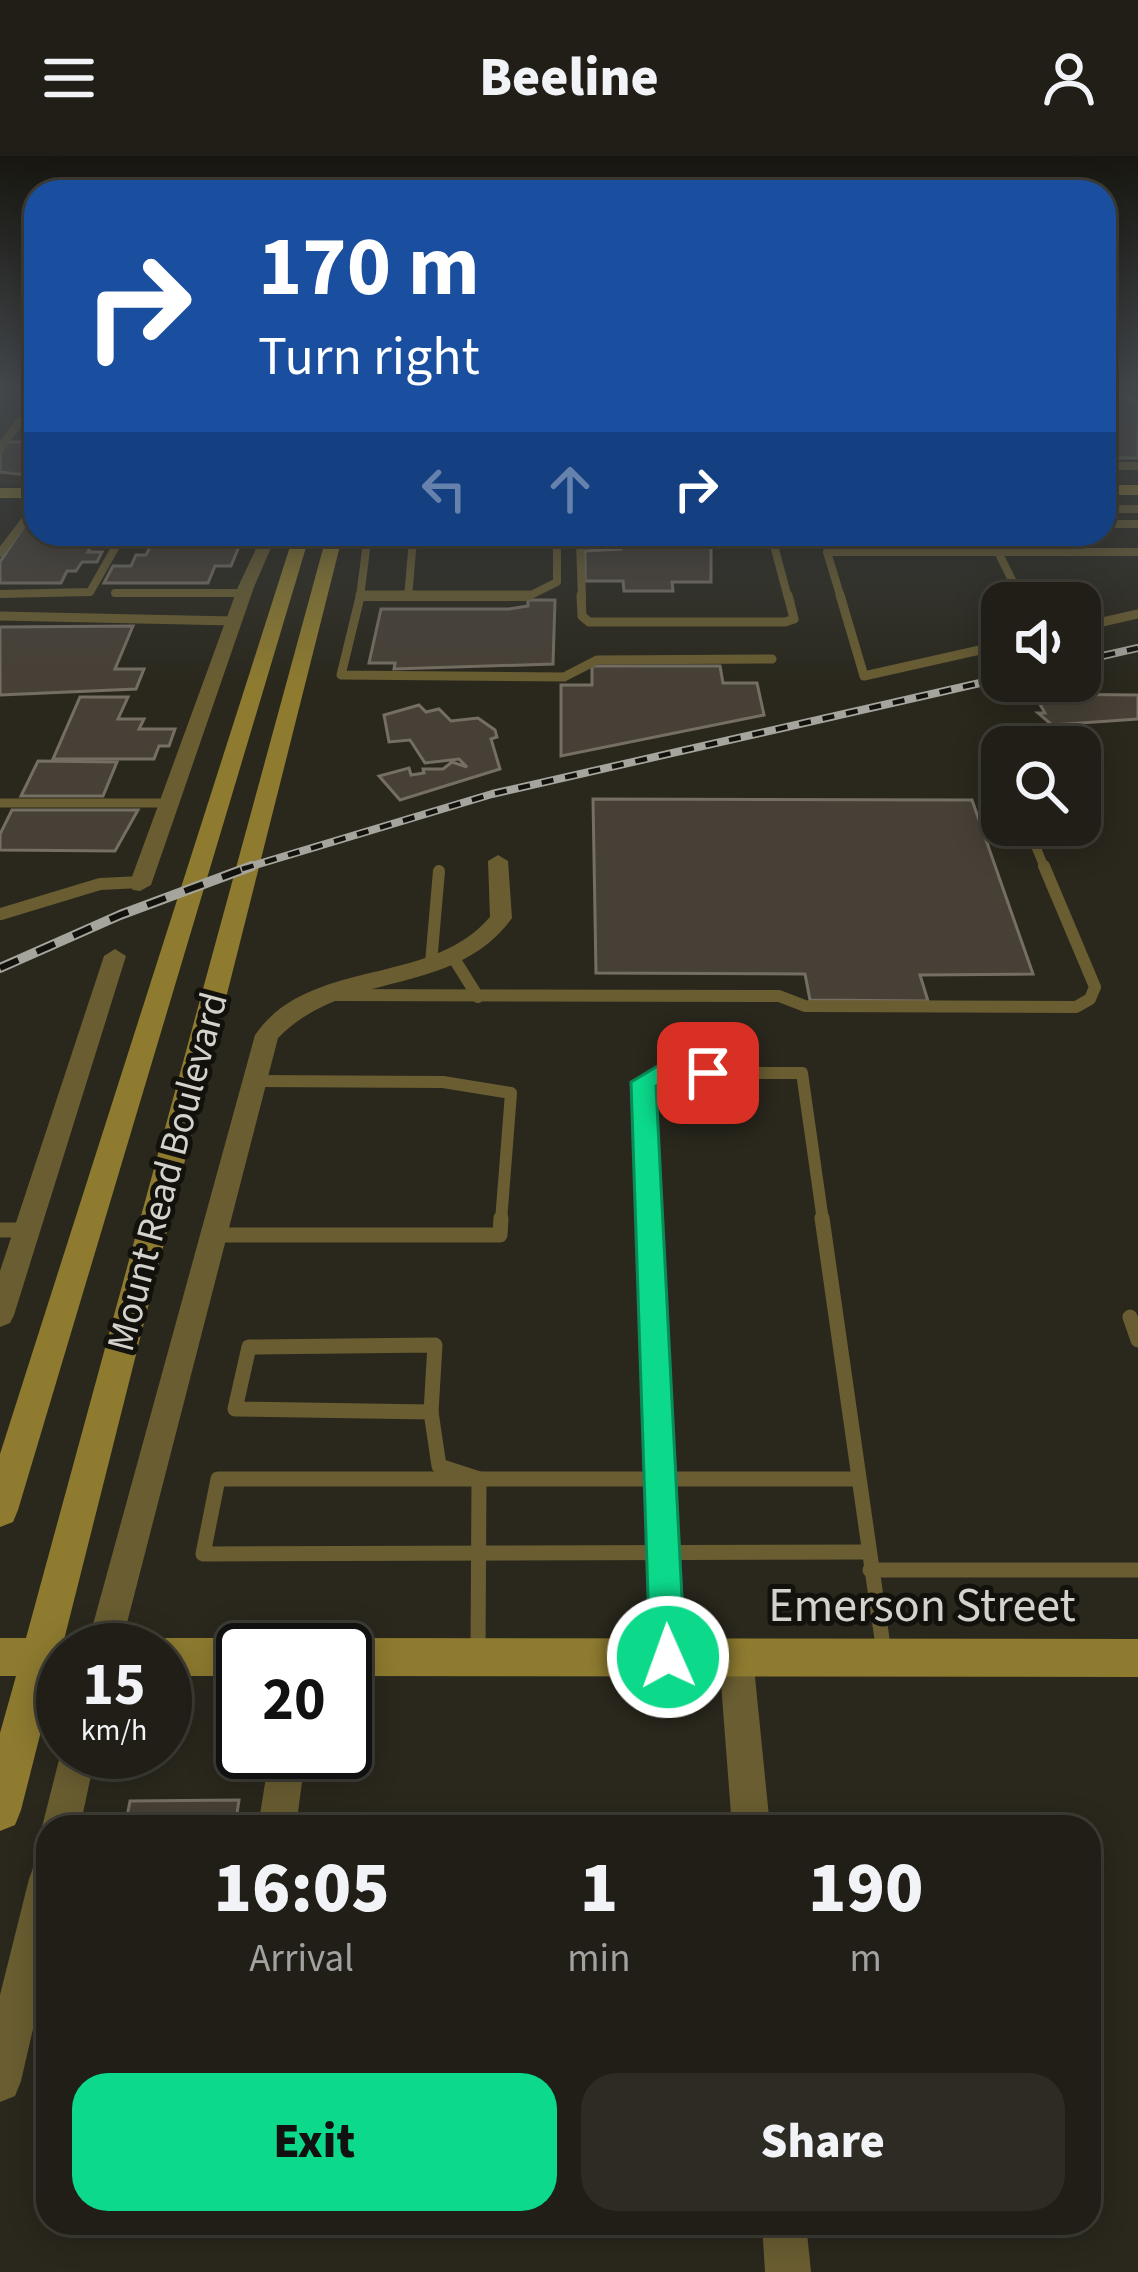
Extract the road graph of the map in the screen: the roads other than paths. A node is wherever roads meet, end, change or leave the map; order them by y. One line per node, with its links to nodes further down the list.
1 (24, 522): 17 (lane)
2 (117, 546): 22 (lane)
3 (265, 546): 21 (street)
4 (269, 546): 18 (street)
5 (298, 546): 18 (main road, Mount Read Boulevard)
6 (332, 546): 57 (main road, Mount Read Boulevard)
7 (367, 546): 23 (lane)
8 (412, 546): 24 (lane)
9 (557, 546): 24 (lane)
10 (580, 546): 11 (lane)
11 (773, 546)
12 (862, 546): 15 (lane)
13 (995, 546): 14 (lane)
14 (998, 551): 15 (lane); 16 (lane); 19 (lane)
15 (863, 552): 29 (lane)
16 (1138, 552)
17 (0, 553)
18 (291, 567): 52 (main road, Mount Read Boulevard)
19 (1013, 582)
20 (115, 593): 21 (lane)
21 (244, 593): 27 (street)
22 (0, 594)
23 (360, 596): 24 (lane); 30 (lane)
24 (408, 597)
25 (1138, 614): 28 (lane)
26 (0, 616): 27 (lane)
27 (234, 621): 32 (street)
28 (1101, 622)
29 (981, 650)
30 (772, 659)
31 (0, 802): 32 (lane)
32 (170, 802): 36 (street)
33 (1037, 846): 41 (lane)
34 (498, 861): 39 (street)
35 (440, 871): 39 (lane)
36 (140, 883): 37 (lane)
37 (1, 914)
38 (115, 956): 43 (street)
39 (442, 960): 40 (street); 41 (lane)
40 (326, 994): 41 (lane); 42 (street)
41 (478, 997)
42 (254, 1081): 44 (street); 44 (lane)
43 (14, 1230): 45 (street)
44 (212, 1235): 58 (street)
45 (2, 1303)
46 (1130, 1317): 47 (lane)
47 (1138, 1340)
48 (431, 1412): 48 (lane); 49 (lane)
49 (479, 1479): 50 (lane); 53 (lane); 53 (lane)
50 (661, 1479): 51 (lane); 51 (lane); 54 (lane)
51 (858, 1479): 55 (lane)
52 (0, 1510)
53 (482, 1554): 54 (lane); 62 (lane)
54 (664, 1555): 55 (lane); 63 (lane)
55 (869, 1561): 56 (lane); 65 (lane)
56 (1138, 1570)
57 (61, 1623)
58 (110, 1623)
59 (0, 1657): 60 (main road)
60 (36, 1657)
61 (372, 1657): 62 (main road, Emerson Street)
62 (478, 1657): 63 (main road, Emerson Street)
63 (668, 1657): 64 (main road, Emerson Street)
64 (736, 1657): 65 (main road, Emerson Street); 73 (street)
65 (885, 1658): 66 (main road, Emerson Street)
66 (1138, 1658)
67 (36, 1704): 70 (main road, Mount Read Boulevard)
68 (72, 1779): 71 (street)
69 (284, 1779): 72 (street)
70 (0, 1810)
71 (64, 1815)
72 (280, 1815)
73 (750, 1815)
74 (36, 1930): 75 (street)
75 (0, 2080)
76 (785, 2235): 77 (street)
77 (788, 2272)

